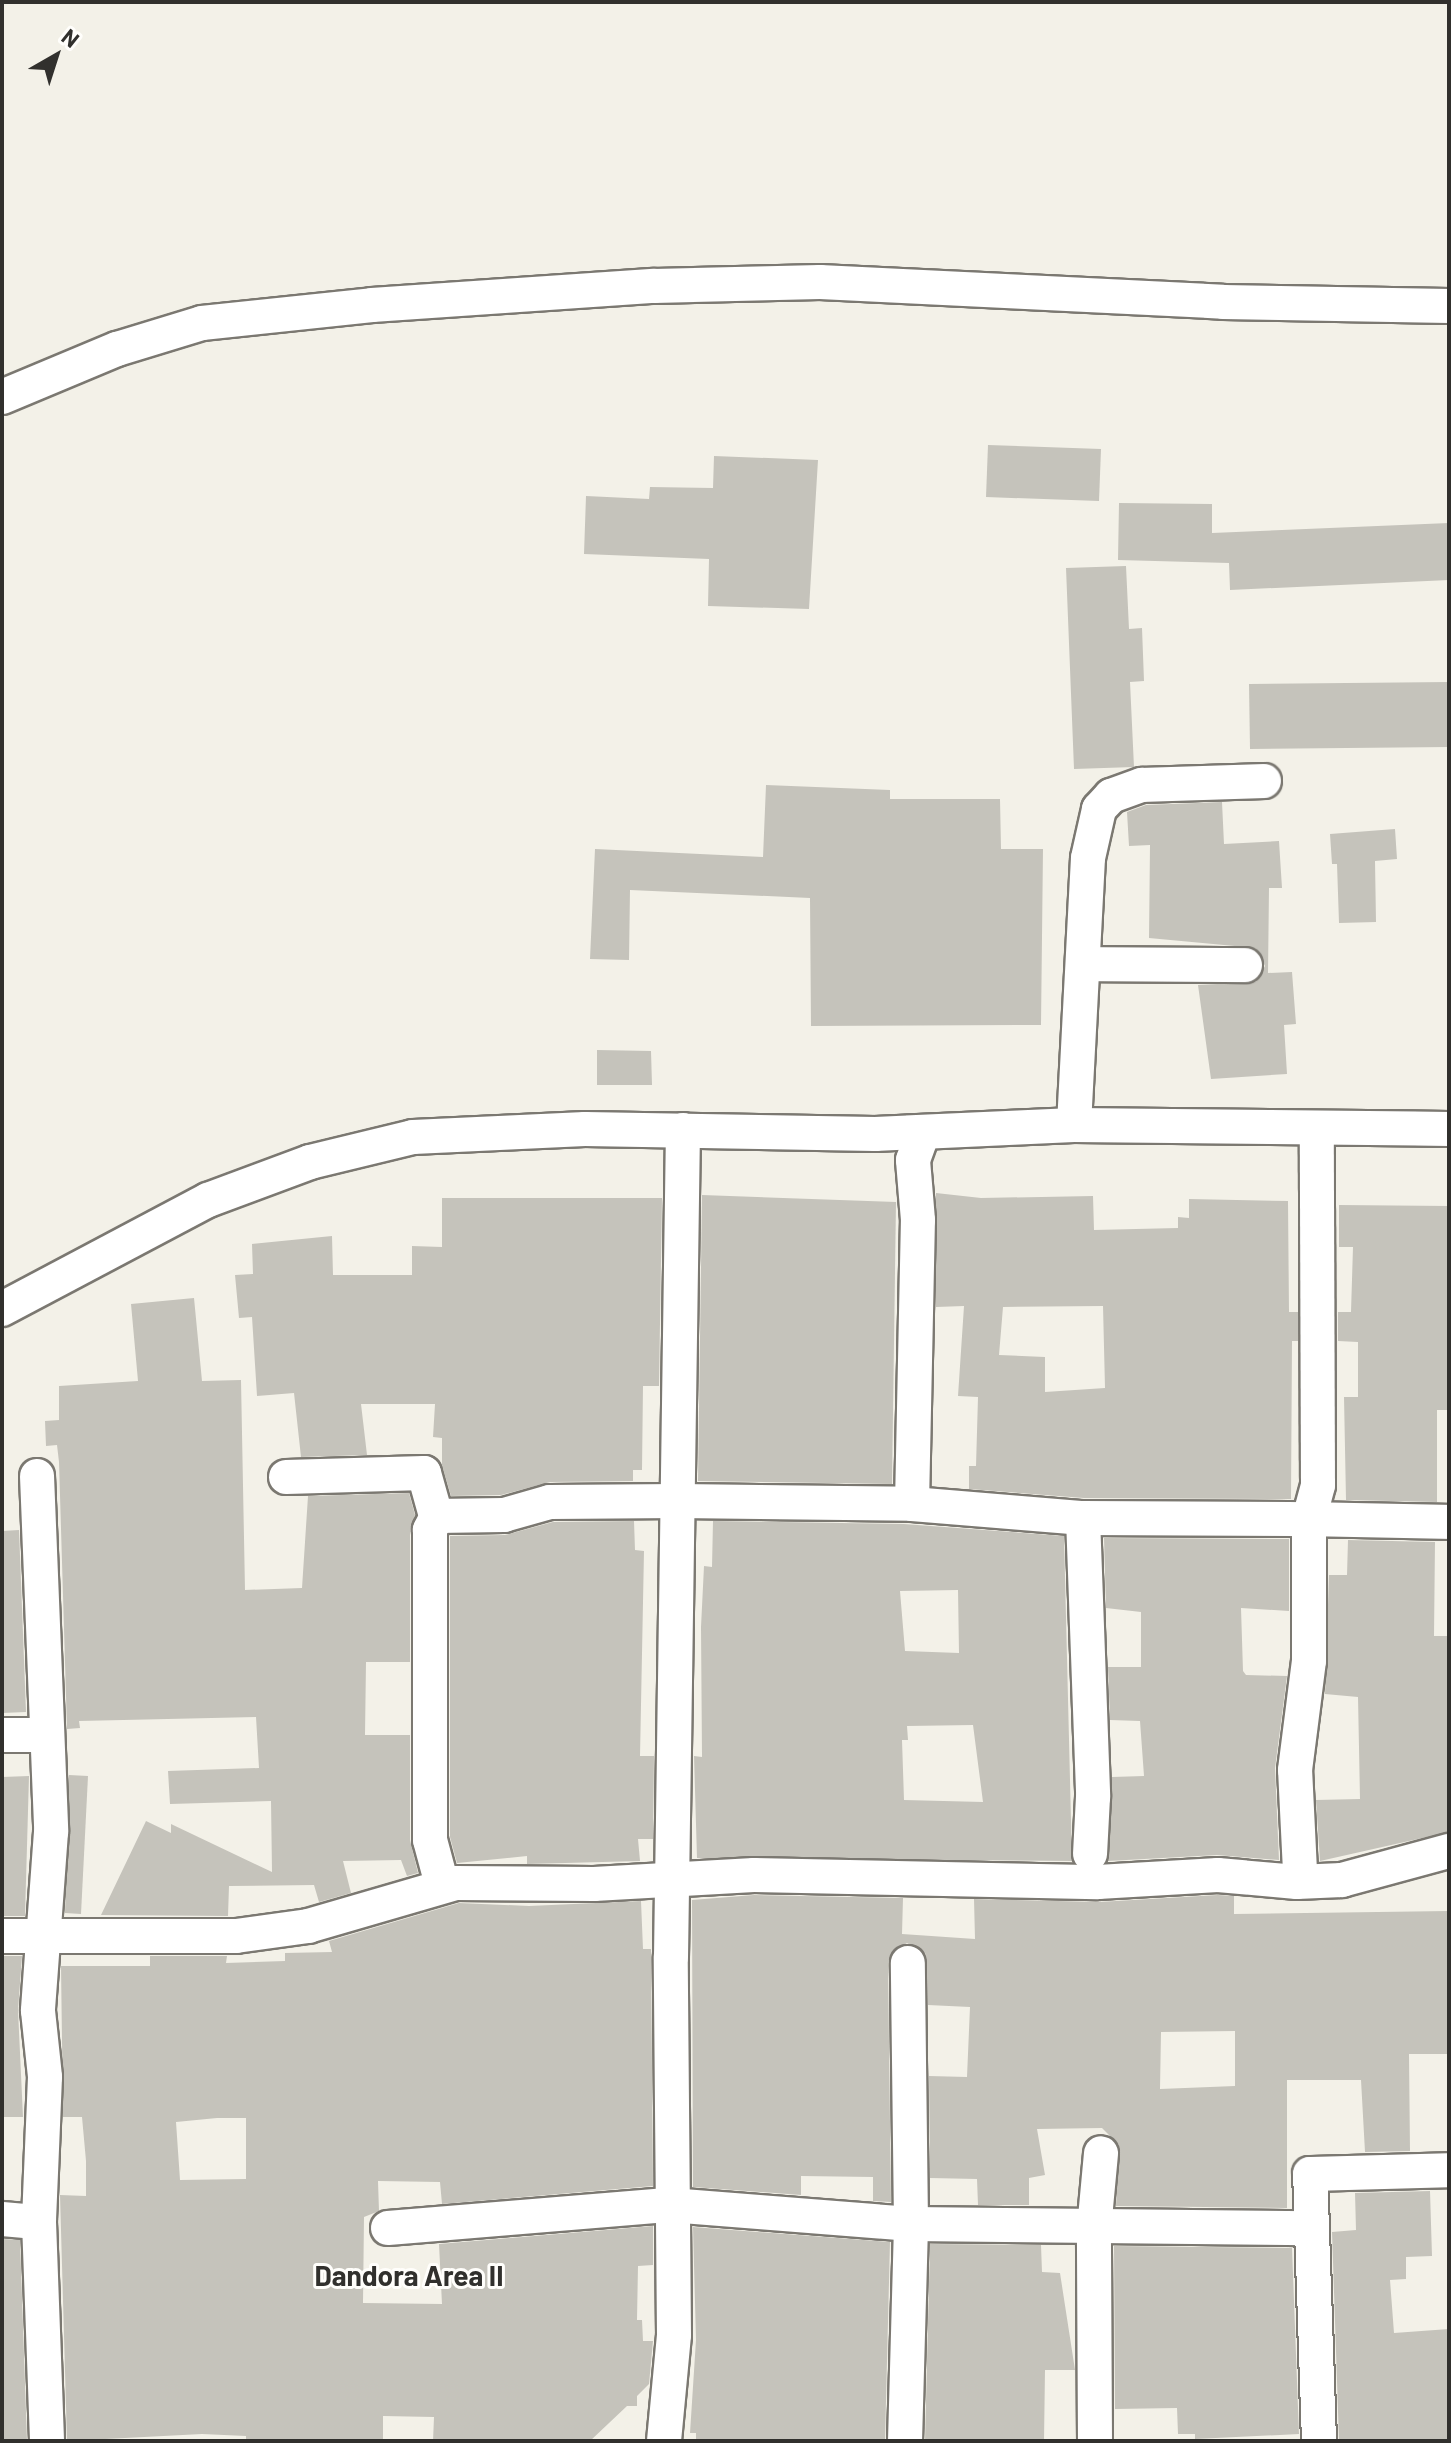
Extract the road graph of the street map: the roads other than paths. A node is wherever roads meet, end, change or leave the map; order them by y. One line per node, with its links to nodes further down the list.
1 (1449, 306): 2 (street)
2 (2, 397)
3 (1264, 781): 4 (street)
4 (1083, 964): 5 (street); 6 (street)
5 (1245, 965)
6 (1074, 1125): 7 (street); 10 (street)
7 (1317, 1129): 8 (street); 18 (street)
8 (1449, 1129)
9 (683, 1130): 10 (street); 11 (street); 14 (street)
10 (923, 1133): 15 (street)
11 (2, 1309)
12 (37, 1476): 21 (street)
13 (286, 1477): 16 (street)
14 (679, 1501): 15 (street); 16 (street); 26 (street)
15 (912, 1504): 17 (street)
16 (437, 1516): 24 (street)
17 (1083, 1518): 18 (street); 23 (street)
18 (1309, 1519): 19 (street); 25 (street)
19 (1449, 1522)
20 (2, 1735): 21 (street)
21 (47, 1735): 28 (street)
22 (1449, 1851): 26 (street)
23 (1090, 1854)
24 (438, 1870)
25 (1300, 1871)
26 (673, 1881): 28 (street); 32 (street)
27 (2, 1936): 28 (street)
28 (43, 1938): 34 (street)
29 (908, 1963): 35 (street)
30 (1101, 2153): 38 (street)
31 (1449, 2170): 37 (street)
32 (670, 2205): 35 (street); 36 (street); 40 (street)
33 (2, 2219): 34 (street)
34 (39, 2222): 39 (street)
35 (911, 2224): 38 (street); 41 (street)
36 (388, 2228)
37 (1310, 2228): 38 (street); 43 (street)
38 (1094, 2229): 42 (street)
39 (47, 2441)
40 (664, 2441)
41 (905, 2441)
42 (1095, 2441)
43 (1319, 2441)

